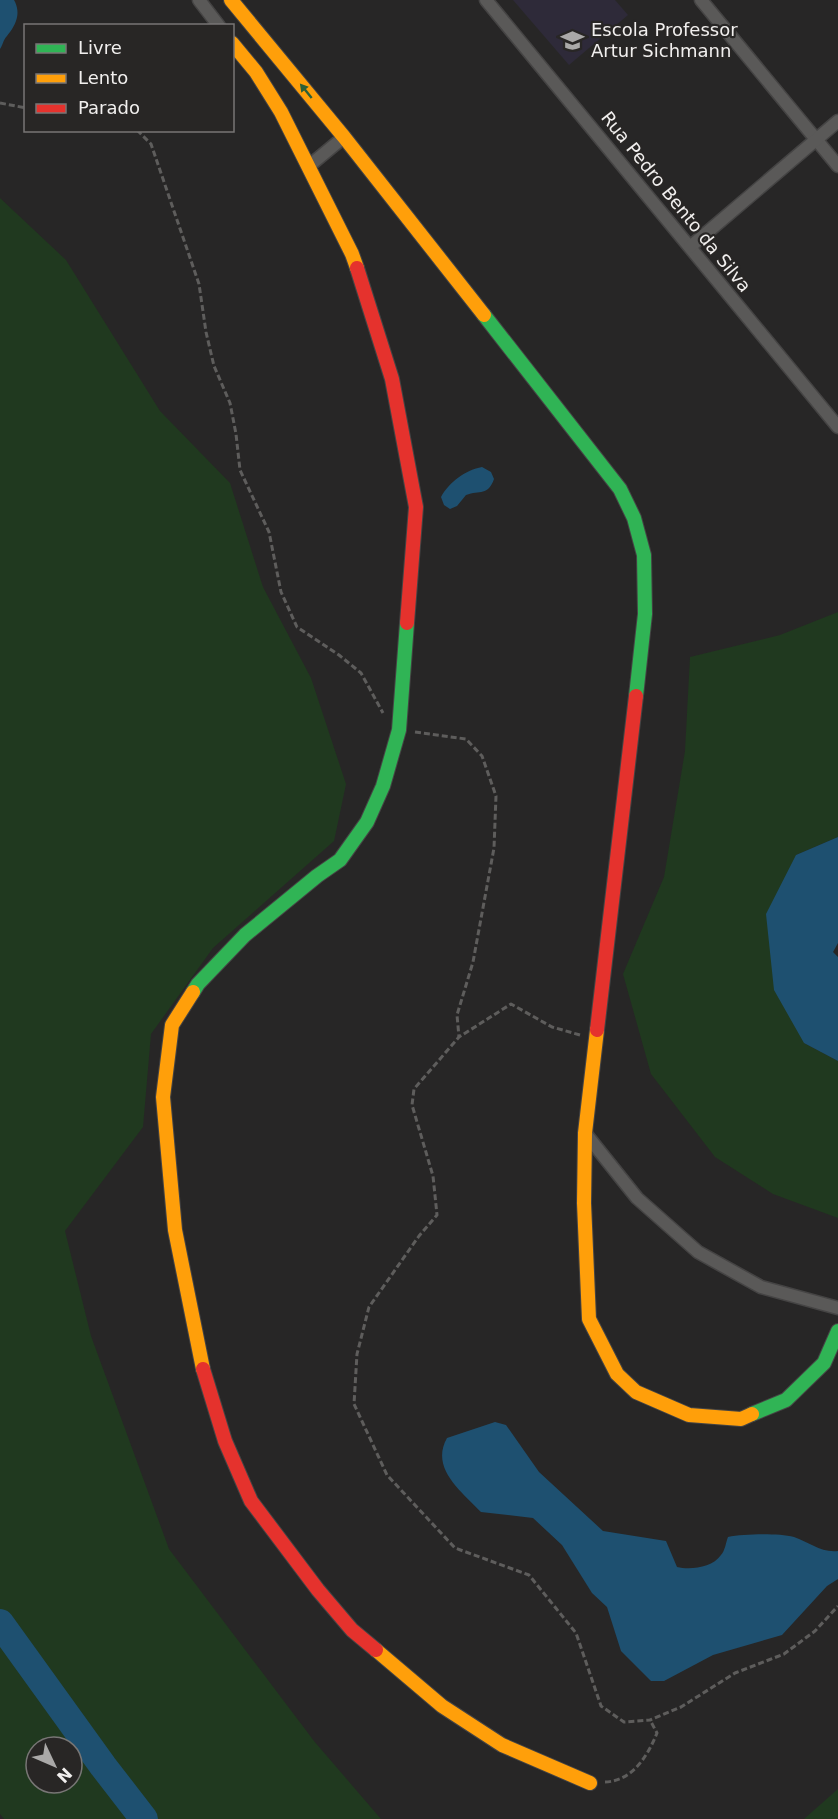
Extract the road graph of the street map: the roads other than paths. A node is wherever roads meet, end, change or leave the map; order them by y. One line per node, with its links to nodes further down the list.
1 (199, 0): 5 (street)
2 (231, 0): 8 (street, one-way to 2)
3 (486, 0): 12 (street, Rua Pedro Bento da Silva)
4 (702, 0): 9 (street)
5 (217, 24)
6 (234, 44): 10 (street)
7 (838, 121): 9 (street)
8 (344, 137): 10 (street); 14 (street)
9 (816, 140): 11 (street); 12 (street)
10 (309, 166): 17 (street)
11 (838, 166)
12 (690, 247): 13 (street, Rua Pedro Bento da Silva)
13 (838, 427)
14 (585, 1133): 15 (street); 16 (street)
15 (838, 1308)
16 (838, 1331)
17 (590, 1783)

